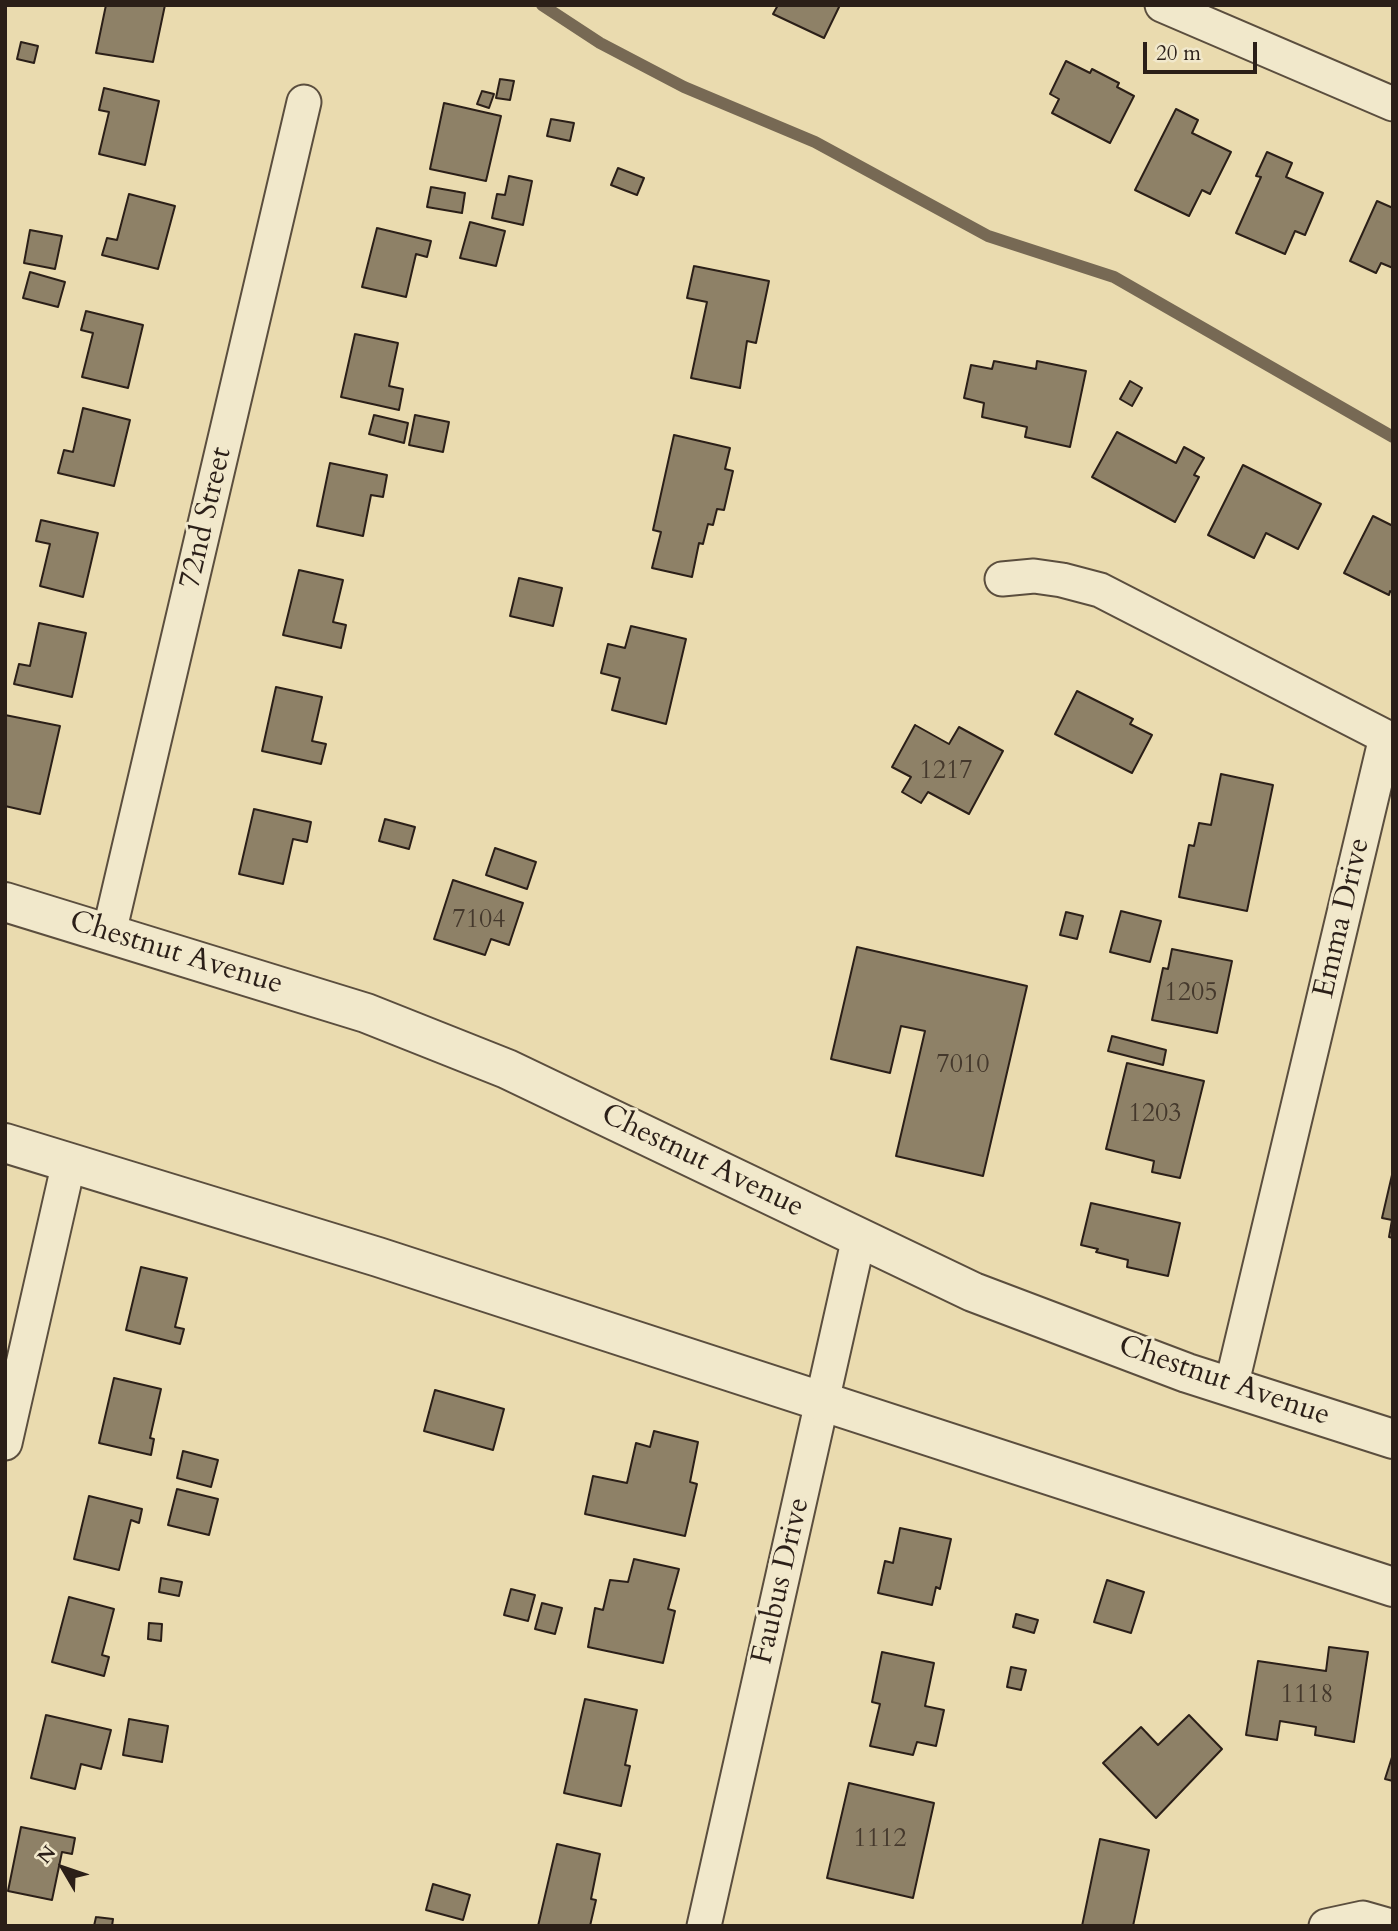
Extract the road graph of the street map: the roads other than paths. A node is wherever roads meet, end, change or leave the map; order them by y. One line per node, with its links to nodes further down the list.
1 (1162, 5): 3 (street)
2 (304, 102): 6 (street, 72nd Street)
3 (1393, 104)
4 (1002, 579): 10 (street, Emma Drive)
5 (5, 902): 6 (street, Chestnut Avenue)
6 (109, 933): 9 (street, Chestnut Avenue)
7 (5, 1143): 8 (street)
8 (69, 1162): 11 (street); 13 (street)
9 (859, 1237): 10 (street, Chestnut Avenue); 11 (street, Faubus Drive)
10 (1231, 1387): 12 (street, Chestnut Avenue)
11 (822, 1402): 14 (street); 15 (street, Faubus Drive)
12 (1393, 1439)
13 (5, 1443)
14 (1393, 1587)
15 (704, 1926)
16 (1326, 1926): 17 (street)
17 (1391, 1926)

